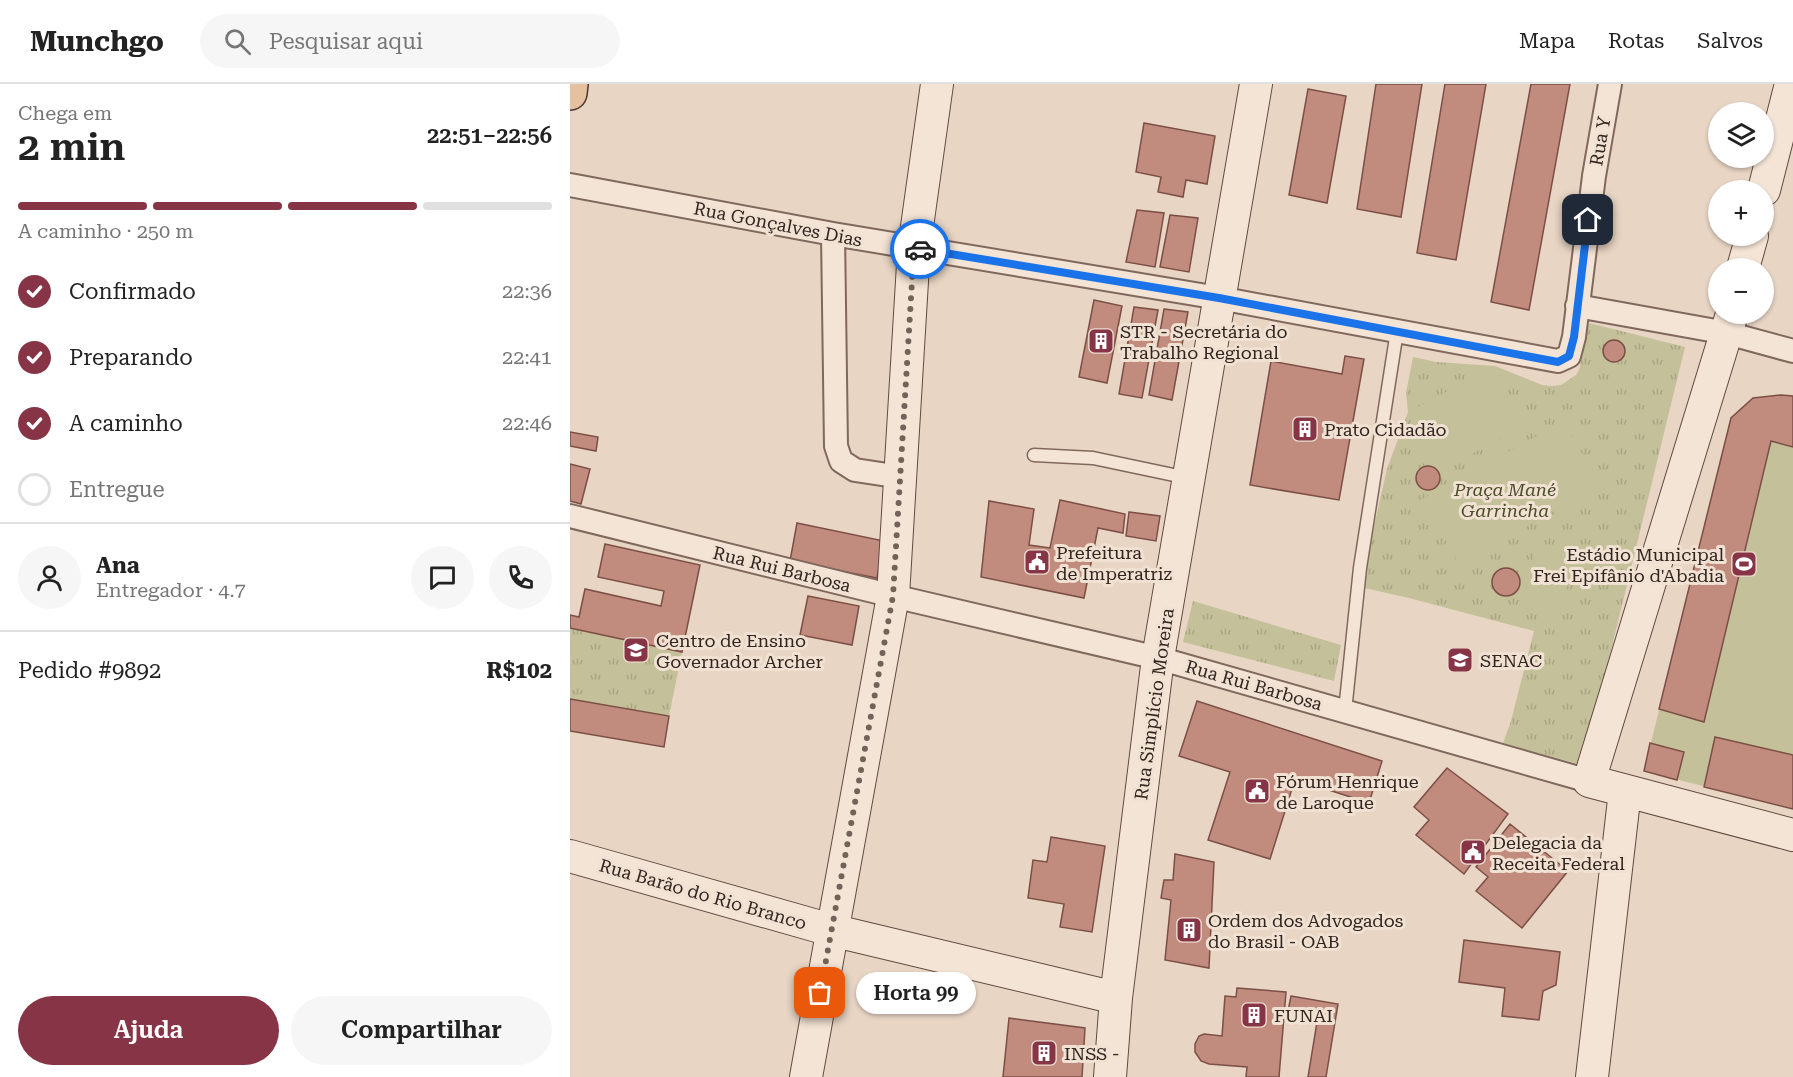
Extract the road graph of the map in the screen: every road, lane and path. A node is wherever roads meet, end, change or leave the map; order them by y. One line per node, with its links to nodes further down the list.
1 (572, 84): 6 (main road)
2 (937, 84): 10 (main road)
3 (1256, 84): 11 (main road, Rua Simplício Moreira)
4 (1610, 84): 12 (street, Rua Y)
5 (1791, 84): 7 (main road)
6 (570, 93)
7 (1767, 180)
8 (570, 185): 9 (street, Rua Gonçalves Dias)
9 (833, 234): 10 (street, Rua Gonçalves Dias); 19 (street)
10 (914, 248): 11 (street, Rua Gonçalves Dias); 19 (main road)
11 (1219, 298): 16 (street, Rua Gonçalves Dias); 20 (main road, Rua Simplício Moreira)
12 (1577, 306): 13 (street); 16 (street, Rua Gonçalves Dias)
13 (1708, 321)
14 (1729, 324): 25 (main road)
15 (1731, 324): 17 (street)
16 (1397, 330): 24 (lane)
17 (1793, 351)
18 (1034, 454): 20 (lane)
19 (901, 477): 22 (main road)
20 (1189, 478): 23 (main road, Rua Simplício Moreira)
21 (570, 516): 22 (street, Rua Rui Barbosa)
22 (893, 596): 23 (street, Rua Rui Barbosa); 29 (main road)
23 (1158, 658): 24 (street, Rua Rui Barbosa); 30 (main road, Rua Simplício Moreira)
24 (1345, 711): 25 (street, Rua Rui Barbosa)
25 (1589, 781): 26 (main road, Rua Rui Barbosa)
26 (1625, 791): 27 (main road, Rua Rui Barbosa); 33 (main road)
27 (1793, 835)
28 (570, 856): 29 (main road, Rua Barão do Rio Branco)
29 (831, 930): 30 (main road, Rua Barão do Rio Branco); 31 (main road)
30 (1116, 998): 32 (main road, Rua Simplício Moreira)
31 (806, 1077)
32 (1110, 1077)
33 (1592, 1077)

